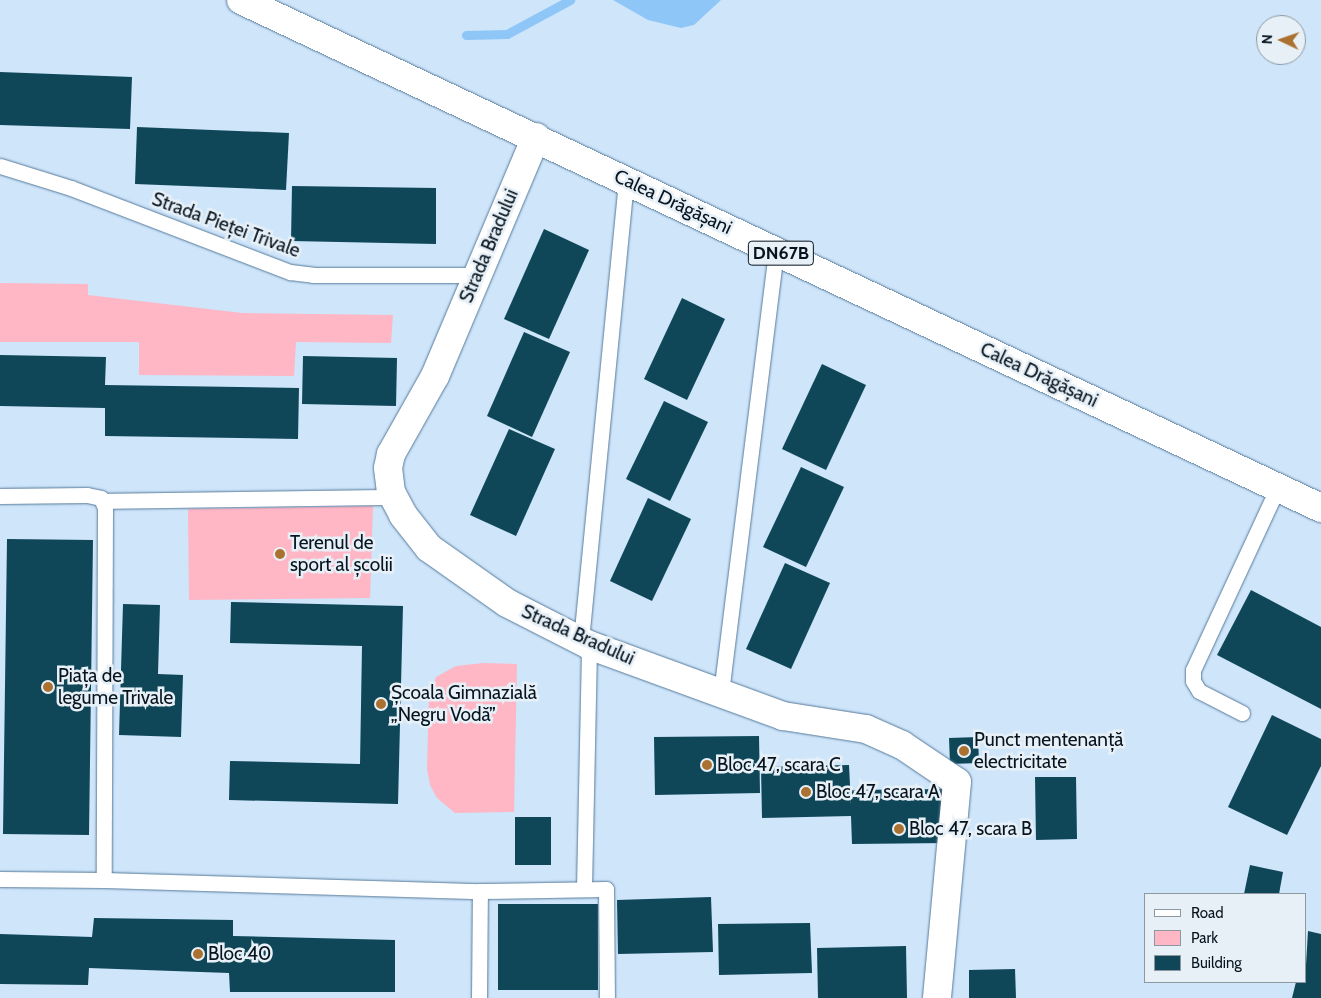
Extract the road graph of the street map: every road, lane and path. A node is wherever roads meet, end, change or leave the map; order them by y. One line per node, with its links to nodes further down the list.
1 (241, 0): 2 (street, Calea Drăgășani / DN67B)
2 (536, 137): 4 (street, Calea Drăgășani / DN67B); 6 (street, Strada Bradului)
3 (0, 166): 6 (lane, Strada Pieței Trivale)
4 (626, 180): 5 (street, Calea Drăgășani / DN67B); 12 (lane)
5 (776, 250): 7 (street, Calea Drăgășani / DN67B); 13 (lane)
6 (476, 275): 9 (street, Strada Bradului)
7 (1278, 487): 11 (street, Calea Drăgășani / DN67B); 14 (lane)
8 (0, 496): 10 (lane)
9 (394, 497): 10 (lane); 12 (street, Strada Bradului)
10 (102, 501): 16 (lane)
11 (1321, 508)
12 (585, 642): 13 (street, Strada Bradului); 17 (lane)
13 (721, 693): 21 (street, Strada Bradului)
14 (1242, 713)
15 (0, 880): 16 (lane)
16 (104, 880): 18 (lane)
17 (584, 888): 18 (lane); 20 (lane)
18 (480, 891): 19 (lane)
19 (479, 998)
20 (607, 998)
21 (937, 998)

